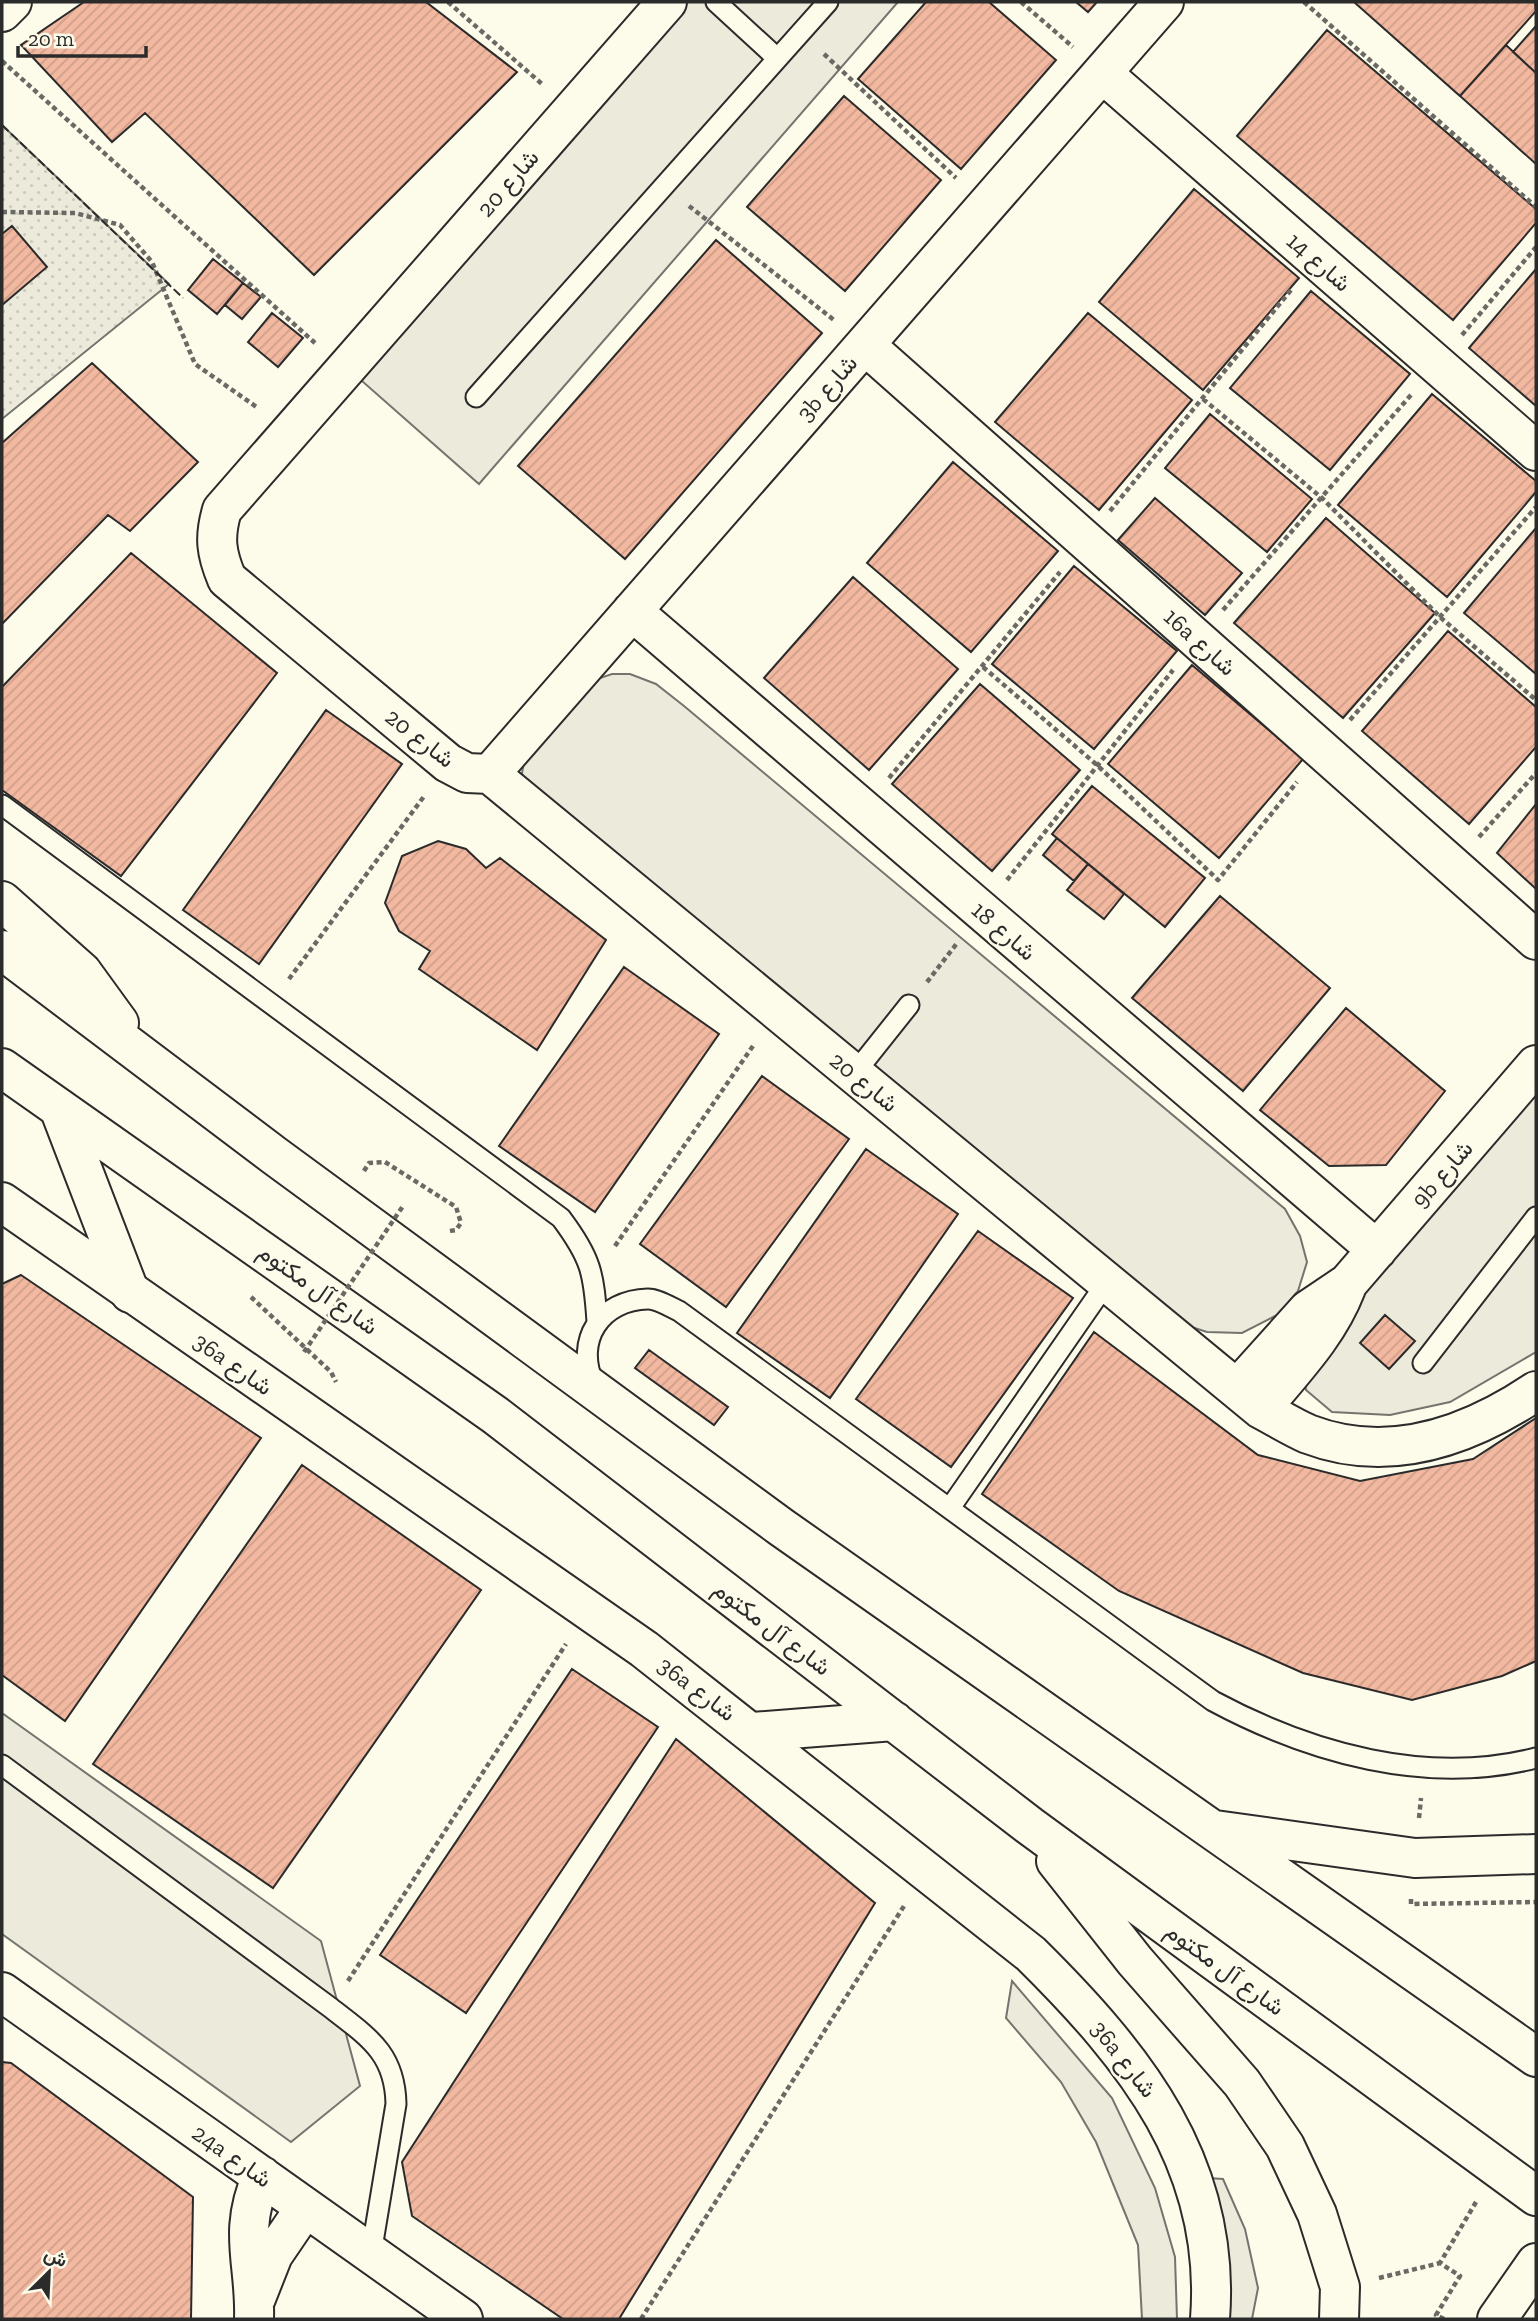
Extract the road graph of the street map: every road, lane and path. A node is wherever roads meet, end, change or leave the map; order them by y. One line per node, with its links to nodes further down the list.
1 (12, 2): 9 (street)
2 (448, 2): 14 (path)
3 (667, 2): 14 (street, شارع 20)
4 (716, 2): 11 (lane)
5 (828, 2): 10 (lane)
6 (1021, 2): 13 (path)
7 (1164, 2): 13 (street, 3b شارع)
8 (1304, 2): 17 (path)
9 (2, 12)
10 (801, 32): 11 (lane); 16 (path)
11 (777, 58): 15 (lane)
12 (2, 61): 20 (path)
13 (1102, 73): 16 (street, 3b شارع); 24 (street, شارع 14)
14 (572, 110): 20 (street, شارع 20)
15 (664, 186): 19 (path); 21 (lane)
16 (986, 206): 19 (street, 3b شارع)
17 (1536, 207)
18 (2, 212): 23 (path)
19 (864, 345): 25 (street, 3b شارع); 31 (street, 16a شارع)
20 (344, 369): 23 (street, شارع 20)
21 (476, 397)
22 (1203, 399): 26 (path)
23 (290, 430): 27 (street, شارع 20)
24 (1536, 451)
25 (632, 611): 29 (street, 3b شارع); 48 (street, شارع 18)
26 (1536, 700)
27 (448, 763): 29 (street, شارع 20); 35 (path)
28 (1536, 772): 31 (path)
29 (490, 774): 37 (street, شارع 20)
30 (2, 804): 35 (lane)
31 (1453, 866): 33 (street, 16a شارع)
32 (2, 901): 38 (street)
33 (1536, 940)
34 (2, 950): 38 (street)
35 (272, 1003): 49 (lane)
36 (909, 1005): 41 (lane)
37 (777, 1010): 41 (street, شارع 20); 49 (path)
38 (135, 1048): 55 (street)
39 (1536, 1065): 48 (street, 9b شارع)
40 (2, 1068): 42 (street, شارع آل مكتوم)
41 (854, 1074): 50 (street, شارع 20)
42 (59, 1108): 51 (street); 60 (street, شارع آل مكتوم)
43 (2, 1202): 47 (street, 36a شارع)
44 (403, 1206): 53 (path, bridge)
45 (1536, 1217): 54 (lane)
46 (2, 1233): 47 (street)
47 (46, 1233): 51 (street, 36a شارع)
48 (1377, 1250): 57 (street, 9b شارع)
49 (594, 1276): 52 (lane)
50 (1107, 1282): 57 (street, شارع 20); 58 (lane)
51 (130, 1293): 59 (street, 36a شارع)
52 (597, 1322): 55 (lane); 58 (lane)
53 (304, 1352)
54 (1423, 1363)
55 (597, 1391): 65 (street)
56 (1536, 1391): 57 (street, شارع 20)
57 (1249, 1399)
58 (950, 1508): 62 (lane)
59 (589, 1609): 61 (street, 36a شارع); 69 (path)
60 (894, 1721): 61 (street); 64 (street, شارع آل مكتوم)
61 (753, 1732): 67 (street, 36a شارع)
62 (1536, 1758)
63 (2, 1765): 69 (lane)
64 (1030, 1826): 71 (street, شارع آل مكتوم); 81 (street)
65 (1207, 1829): 66 (street); 70 (street)
66 (1536, 1854)
67 (927, 1870): 79 (path); 80 (street, 36a شارع)
68 (2, 1992): 72 (street, 24a شارع)
69 (331, 2008): 75 (lane)
70 (1536, 2057)
71 (1497, 2168): 73 (street, شارع آل مكتوم); 82 (path)
72 (262, 2176): 74 (street, 24a شارع); 77 (street)
73 (1536, 2196)
74 (305, 2208): 75 (street, 24a شارع); 77 (street)
75 (371, 2254): 78 (street, 24a شارع)
76 (1536, 2263): 83 (street)
77 (255, 2311)
78 (463, 2319)
79 (641, 2319)
80 (1210, 2319)
81 (1339, 2319)
82 (1444, 2319)
83 (1497, 2319)

